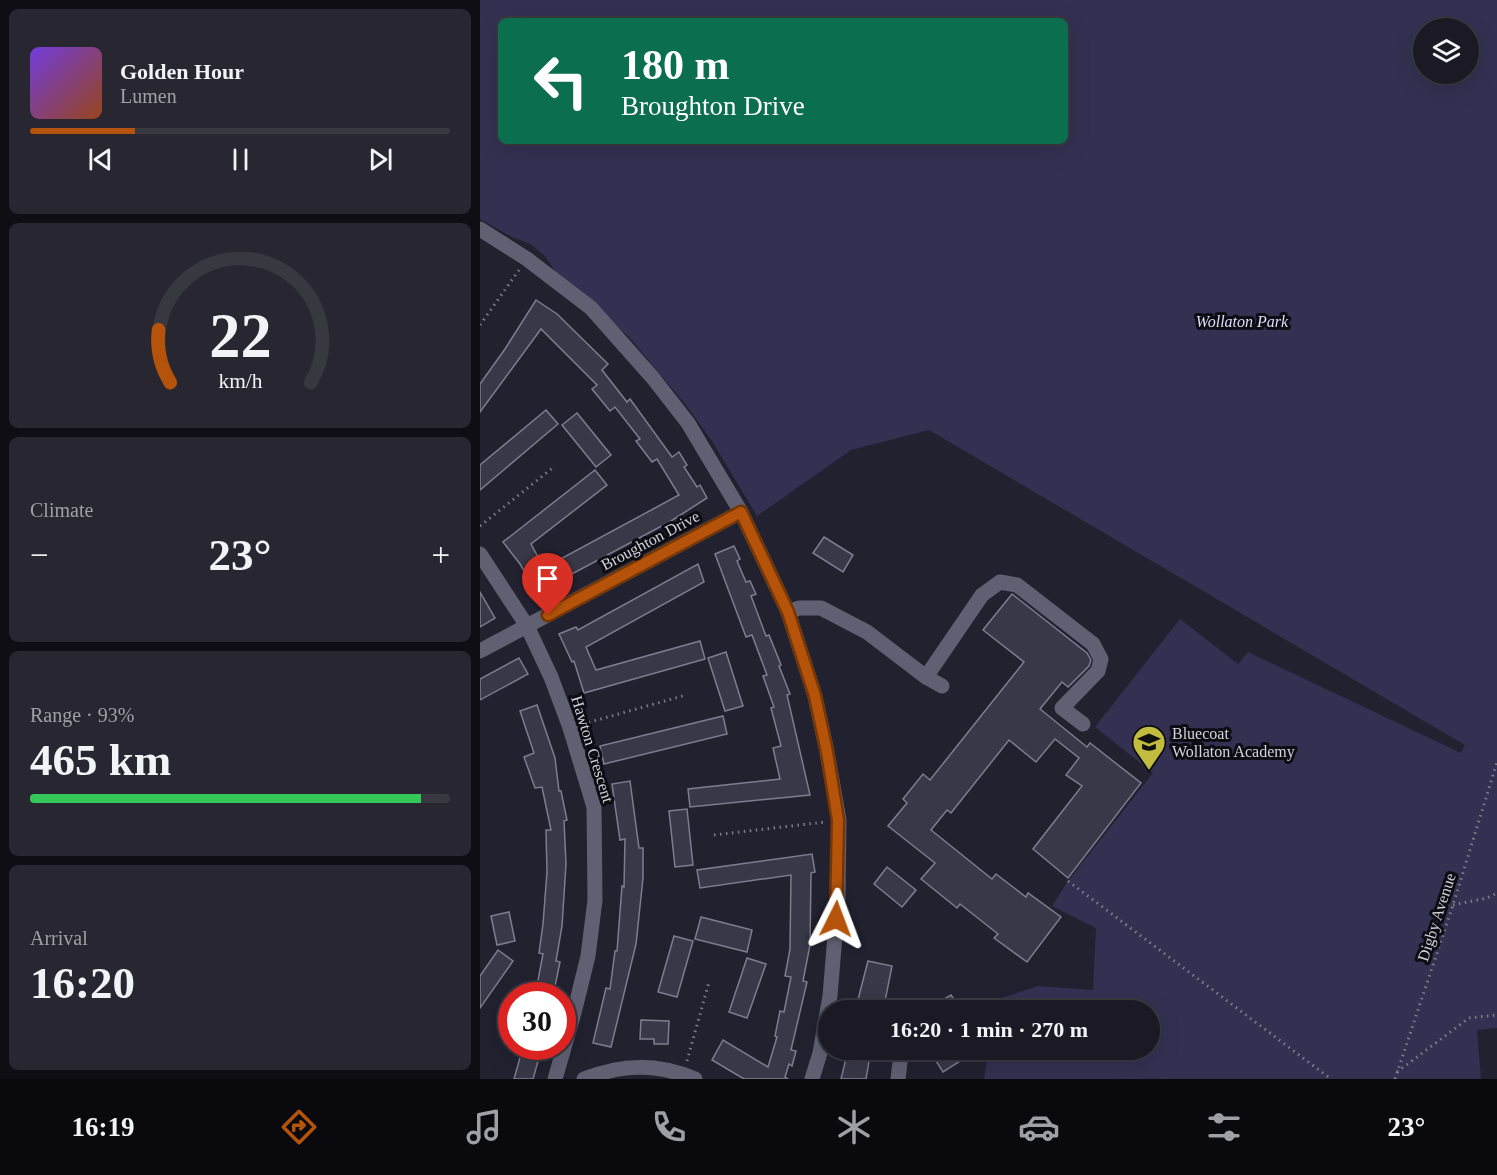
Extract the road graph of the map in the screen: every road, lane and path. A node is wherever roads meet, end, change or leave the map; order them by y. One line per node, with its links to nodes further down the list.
1 (480, 229): 2 (street)
2 (527, 259): 3 (path); 5 (street)
3 (480, 325)
4 (555, 466): 6 (path)
5 (741, 512): 8 (street); 9 (street, Broughton Drive)
6 (480, 526)
7 (480, 554): 9 (street, Hawton Crescent)
8 (788, 612): 11 (street); 17 (street)
9 (527, 626): 10 (street, Broughton Drive); 15 (street, Hawton Crescent)
10 (480, 651)
11 (926, 677): 12 (street); 14 (street)
12 (942, 686)
13 (686, 695): 15 (path)
14 (1083, 724)
15 (570, 728): 27 (street, Hawton Crescent)
16 (1497, 762): 21 (path, Digby Avenue)
17 (838, 820): 18 (path); 29 (street)
18 (714, 835)
19 (1068, 881): 31 (path)
20 (1497, 893): 21 (path)
21 (1453, 905): 25 (path, Digby Avenue)
22 (709, 982): 26 (path)
23 (1497, 1015): 25 (path)
24 (900, 1060): 30 (street)
25 (1397, 1073): 32 (path, Digby Avenue)
26 (689, 1077): 28 (street)
27 (555, 1079)
28 (584, 1079)
29 (812, 1079)
30 (898, 1079)
31 (1331, 1079)
32 (1395, 1079)

